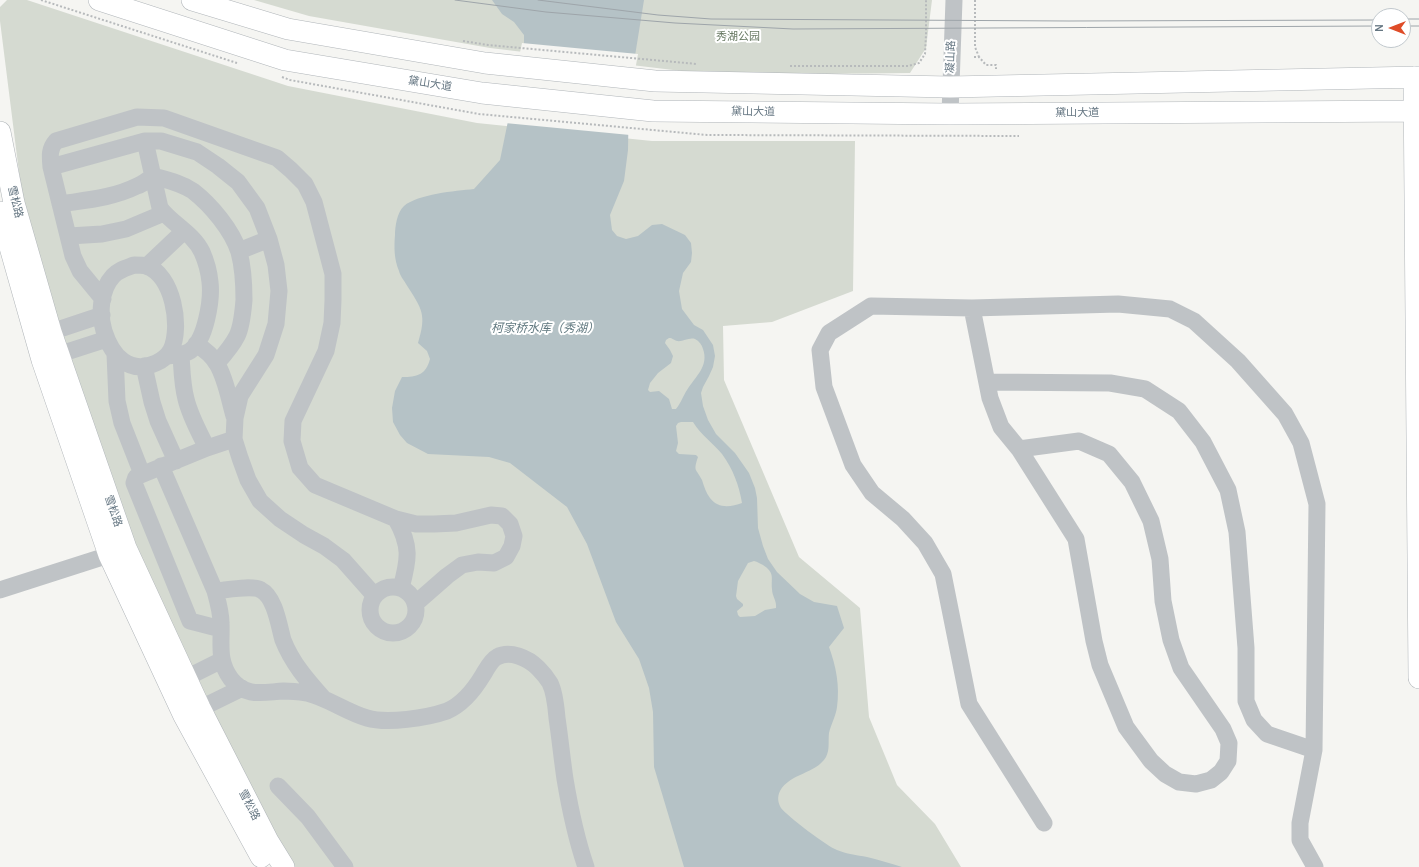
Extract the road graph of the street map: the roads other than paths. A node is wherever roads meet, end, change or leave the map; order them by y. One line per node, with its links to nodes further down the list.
1 (99, 0): 7 (main road, 黛山大道)
2 (192, 0): 5 (main road)
3 (954, 0): 5 (street, 凝山路)
4 (1416, 77): 5 (main road); 6 (main road)
5 (950, 86): 7 (street, 凝山路)
6 (1416, 111): 7 (main road, 黛山大道); 45 (main road)
7 (950, 114)
8 (0, 132): 22 (main road, 雪松路)
9 (145, 141): 10 (street); 11 (street); 17 (street)
10 (51, 167): 12 (street); 36 (street)
11 (153, 176): 12 (street); 14 (street); 18 (street)
12 (60, 204): 16 (street)
13 (0, 212): 22 (main road, 雪松路)
14 (164, 214): 15 (street); 16 (street)
15 (184, 231): 19 (street); 23 (street)
16 (68, 236): 20 (street)
17 (269, 239): 18 (street); 30 (street)
18 (239, 251): 27 (street)
19 (146, 266): 20 (street); 25 (street)
20 (102, 307): 22 (street); 24 (street)
21 (972, 308): 29 (street); 50 (street); 52 (street)
22 (43, 334): 26 (main road, 雪松路)
23 (196, 344): 25 (street); 27 (street)
24 (111, 346): 26 (street); 28 (street); 35 (street)
25 (174, 355): 28 (street); 32 (street)
26 (50, 358): 37 (main road, 雪松路); 46 (main road, 雪松路)
27 (217, 363): 30 (street)
28 (144, 366): 34 (street)
29 (987, 382): 33 (street); 50 (street)
30 (235, 418): 31 (street)
31 (234, 439): 32 (street); 41 (street)
32 (207, 448): 34 (street)
33 (1020, 449): 33 (street)
34 (168, 464): 35 (street); 40 (street)
35 (142, 474): 43 (street)
36 (396, 519): 38 (street); 42 (street)
37 (109, 556): 39 (street); 46 (main road, 雪松路)
38 (401, 588): 41 (street); 42 (street)
39 (0, 590)
40 (215, 591): 43 (street); 48 (street)
41 (374, 595): 42 (street)
42 (415, 604)
43 (221, 629): 44 (street)
44 (222, 660): 46 (street); 47 (street)
45 (1419, 678)
46 (177, 682): 49 (main road, 雪松路)
47 (242, 688): 48 (street); 49 (street)
48 (326, 701): 56 (street)
49 (192, 712): 53 (main road, 雪松路); 54 (main road, 雪松路)
50 (1314, 750): 57 (street)
51 (278, 786): 55 (street)
52 (1044, 823)
53 (267, 867)
54 (284, 867)
55 (345, 867)
56 (586, 867)
57 (1315, 867)

